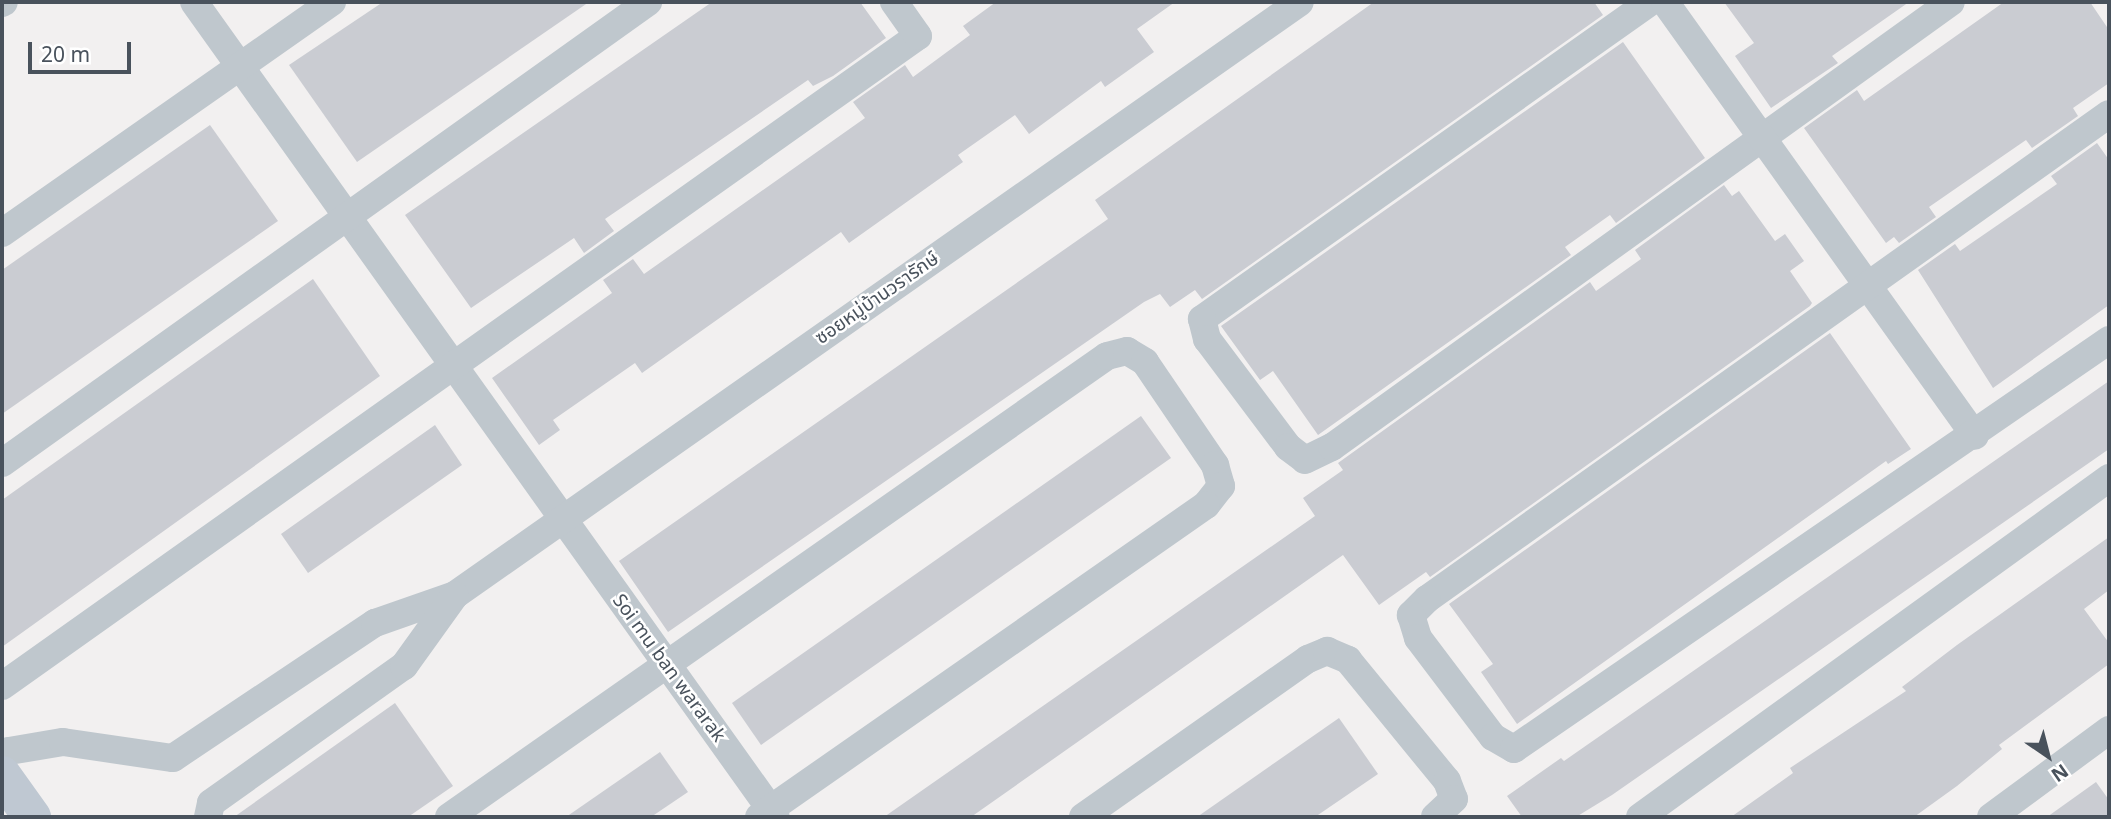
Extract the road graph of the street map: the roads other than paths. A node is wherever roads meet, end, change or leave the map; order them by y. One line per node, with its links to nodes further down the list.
1 (194, 2): 9 (street, Soi mu ban wararak)
2 (332, 2): 9 (street)
3 (648, 2): 12 (street)
4 (894, 2): 16 (street)
5 (1300, 2): 20 (street, ซอยหมู่บ้านวรารักษ์)
6 (1650, 2): 11 (street)
7 (1665, 2): 11 (street)
8 (1951, 2): 11 (street)
9 (240, 67): 12 (street, Soi mu ban wararak); 13 (street)
10 (2109, 114): 14 (street)
11 (1761, 136): 14 (street)
12 (346, 216): 16 (street, Soi mu ban wararak); 18 (street)
13 (2, 233)
14 (1868, 286): 17 (street); 17 (street)
15 (2109, 340): 17 (street)
16 (453, 367): 20 (street, Soi mu ban wararak); 23 (street)
17 (1975, 436)
18 (2, 463)
19 (2109, 478): 33 (street)
20 (561, 520): 21 (street, ซอยหมู่บ้านวรารักษ์); 22 (street, Soi mu ban wararak)
21 (455, 594): 25 (street); 29 (street)
22 (667, 666): 27 (street, Soi mu ban wararak); 27 (street); 30 (street)
23 (2, 686)
24 (2109, 730): 34 (street)
25 (2, 758)
26 (2, 775): 28 (main road)
27 (769, 815)
28 (32, 817)
29 (208, 817)
30 (449, 817)
31 (1083, 817): 32 (street)
32 (1435, 817)
33 (1640, 817)
34 (1991, 817)

